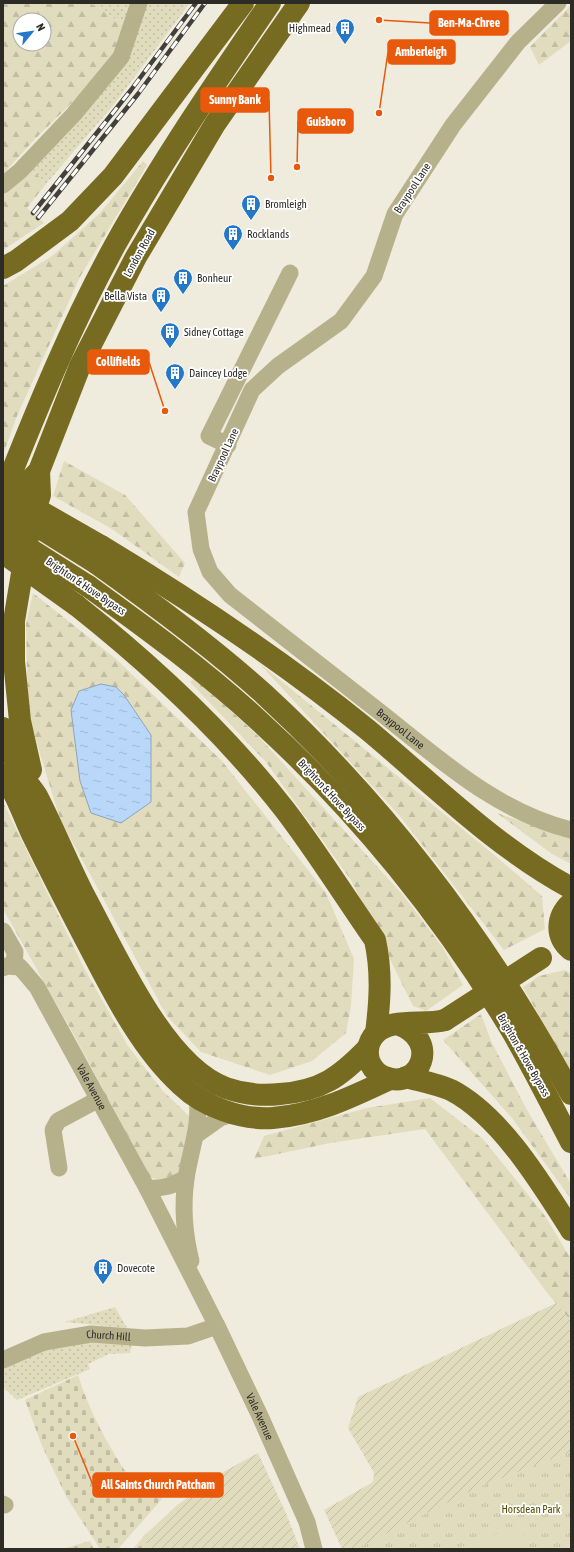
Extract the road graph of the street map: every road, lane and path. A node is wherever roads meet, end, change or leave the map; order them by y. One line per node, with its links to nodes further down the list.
1 (139, 3): 6 (street)
2 (243, 3): 7 (highway)
3 (270, 3): 11 (highway)
4 (299, 3): 10 (highway, London Road)
5 (558, 3): 9 (street, Braypool Lane)
6 (3, 185)
7 (3, 268)
8 (290, 273): 9 (street)
9 (228, 445): 20 (street, Braypool Lane)
10 (39, 472): 14 (highway, London Road); 19 (highway)
11 (3, 494): 16 (highway, bridge)
12 (3, 504): 16 (highway, Brighton & Hove Bypass, bridge)
13 (3, 532): 38 (highway, Brighton & Hove Bypass, bridge)
14 (3, 541)
15 (3, 553): 23 (highway, bridge)
16 (98, 555): 21 (highway); 33 (highway, Brighton & Hove Bypass)
17 (3, 728): 19 (highway)
18 (3, 774): 34 (highway)
19 (36, 795): 32 (highway)
20 (571, 830)
21 (571, 888)
22 (571, 903): 25 (highway)
23 (356, 914): 29 (highway); 32 (highway)
24 (3, 930): 26 (street)
25 (567, 945): 27 (highway, bridge)
26 (9, 967): 35 (street, Vale Avenue)
27 (445, 1020): 28 (highway); 30 (highway)
28 (397, 1024): 29 (highway); 30 (highway)
29 (372, 1041): 31 (highway); 32 (highway)
30 (422, 1062): 31 (highway)
31 (398, 1078): 36 (highway); 42 (highway)
32 (305, 1089)
33 (571, 1094)
34 (197, 1097): 36 (highway); 37 (street, Vale Avenue)
35 (99, 1099): 39 (street); 41 (street, Vale Avenue)
36 (233, 1114): 37 (street)
37 (196, 1135): 40 (street, Vale Avenue)
38 (571, 1142)
39 (59, 1168)
40 (186, 1178): 41 (street); 43 (street, Vale Avenue)
41 (147, 1188): 43 (street, Vale Avenue)
42 (571, 1230)
43 (198, 1288): 44 (street, Vale Avenue)
44 (217, 1326): 45 (street, Church Hill); 46 (street, Vale Avenue)
45 (3, 1360)
46 (314, 1549)

